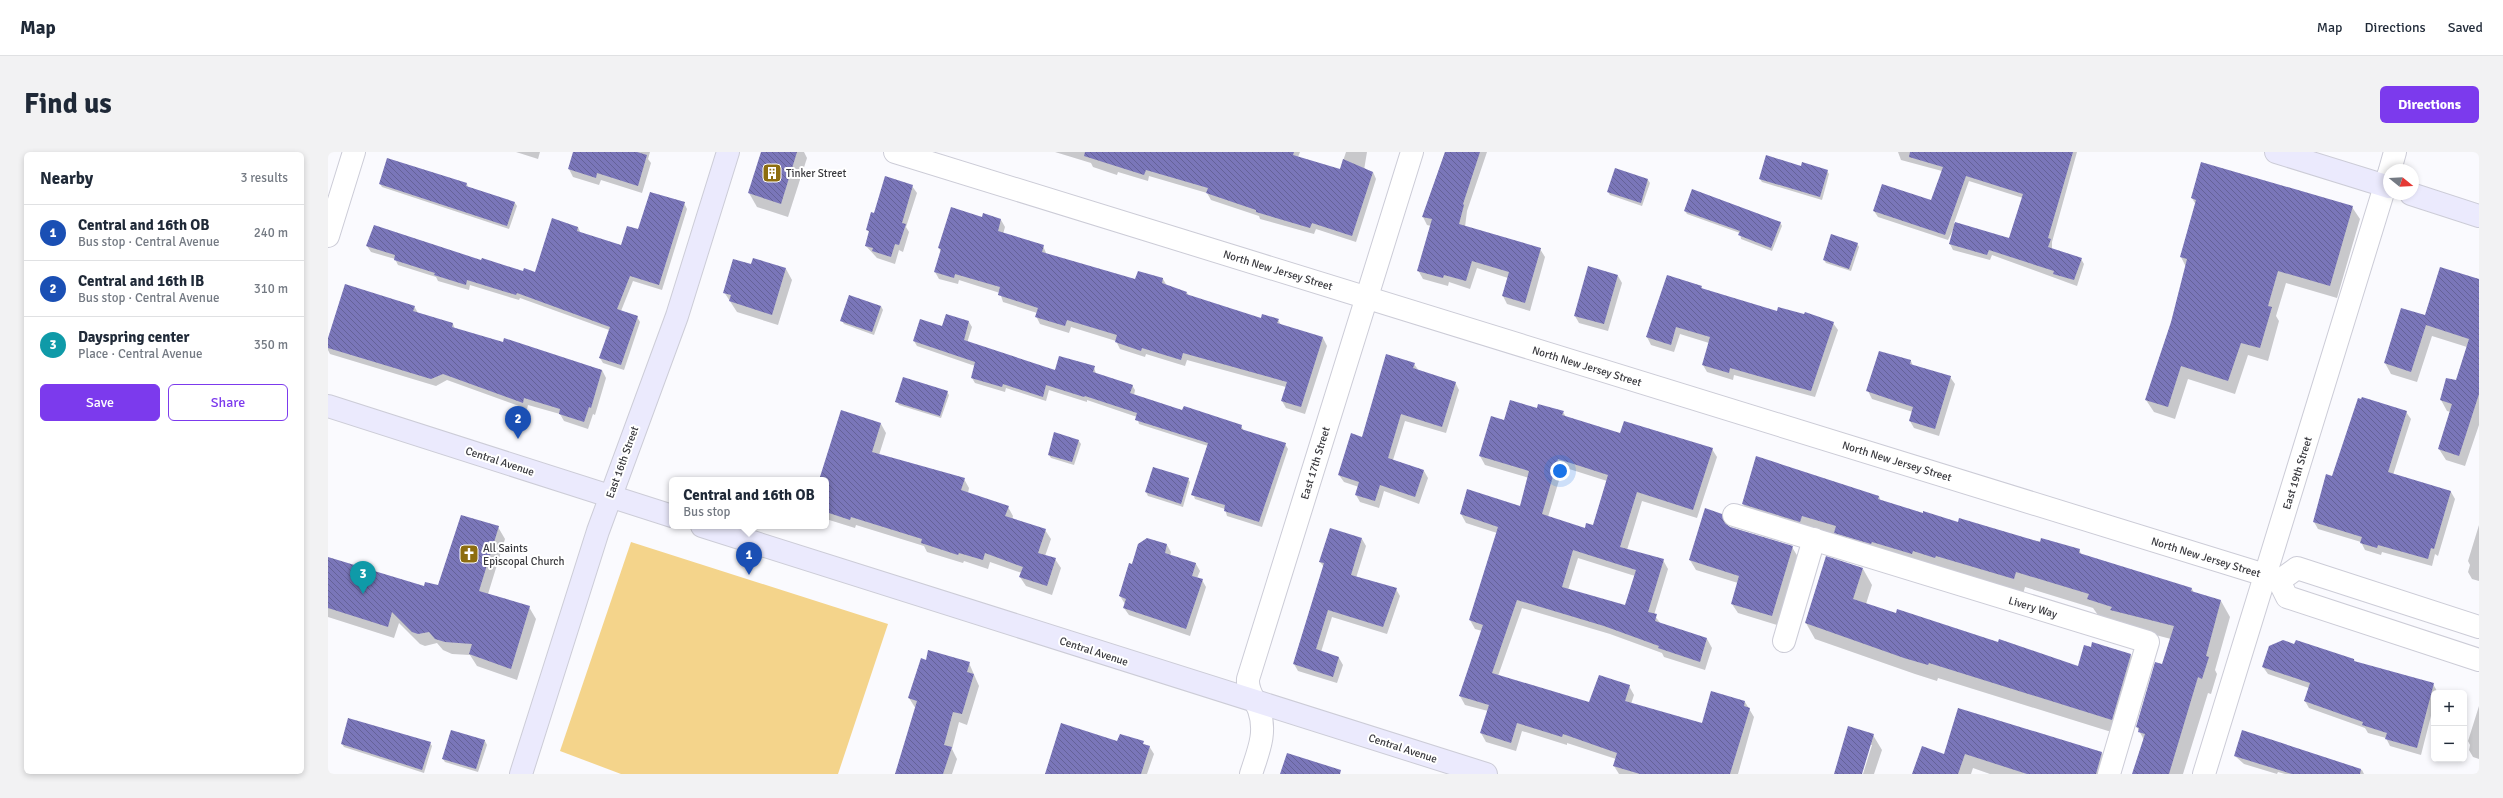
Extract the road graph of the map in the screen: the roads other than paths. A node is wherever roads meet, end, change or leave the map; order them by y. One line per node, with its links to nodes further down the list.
1 (354, 152): 9 (street)
2 (728, 152): 16 (main road, East 16th Street)
3 (895, 152): 14 (street, North New Jersey Street)
4 (1412, 152): 14 (street, East 17th Street)
5 (2276, 152): 8 (main road)
6 (2395, 152): 7 (street, East 19th Street)
7 (2392, 164)
8 (2383, 178)
9 (334, 194): 13 (street)
10 (2383, 196): 21 (street, East 19th Street)
11 (2419, 197): 12 (main road)
12 (2479, 216)
13 (328, 236)
14 (1366, 298): 21 (street, North New Jersey Street); 25 (street, East 17th Street)
15 (328, 406): 16 (main road, Central Avenue)
16 (609, 496): 17 (main road, Central Avenue); 26 (main road, East 16th Street)
17 (669, 515)
18 (1734, 515): 20 (street, Livery Way)
19 (711, 529): 25 (main road, Central Avenue)
20 (1814, 539): 23 (street); 29 (street, Livery Way)
21 (2272, 578): 22 (street); 24 (street); 30 (street, East 19th Street)
22 (2479, 627)
23 (1784, 641)
24 (2479, 660)
25 (1255, 702): 27 (street, East 17th Street); 28 (main road, Central Avenue)
26 (521, 774)
27 (1251, 774)
28 (1486, 774)
29 (2109, 774)
30 (2204, 774)

